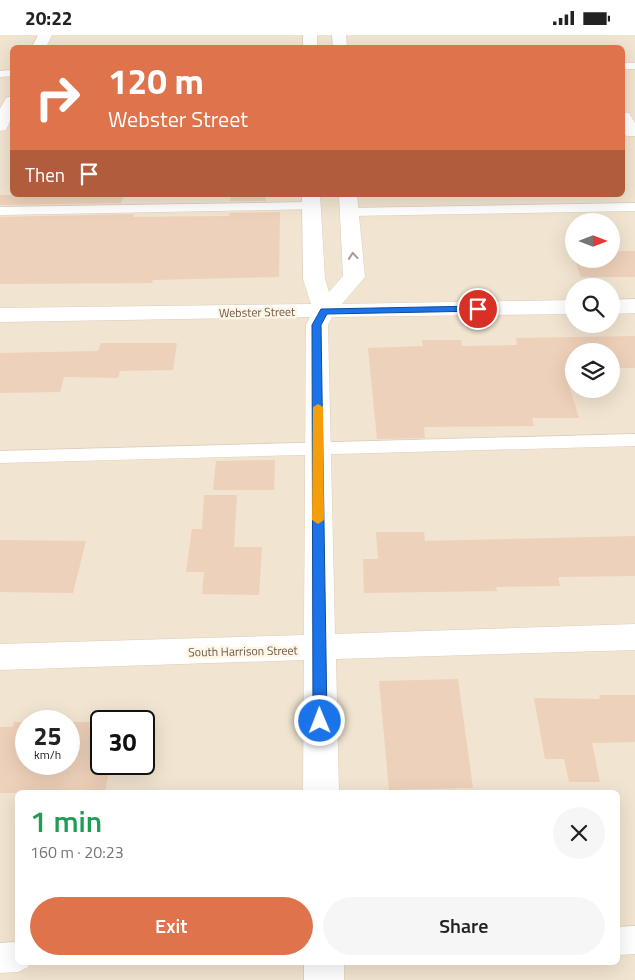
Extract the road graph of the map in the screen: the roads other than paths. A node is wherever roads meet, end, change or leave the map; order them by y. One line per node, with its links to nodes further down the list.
1 (10, 105): 2 (street)
2 (0, 126)
3 (137, 197): 7 (lane)
4 (311, 201): 7 (lane); 12 (street)
5 (349, 203): 6 (lane); 12 (street, one-way to 5)
6 (635, 207)
7 (134, 209): 8 (lane)
8 (0, 211)
9 (635, 306): 11 (street)
10 (565, 307): 12 (street, Webster Street)
11 (620, 307)
12 (324, 311): 13 (street, Webster Street); 15 (street)
13 (0, 315)
14 (635, 440): 15 (lane)
15 (318, 450): 16 (lane); 18 (street)
16 (0, 457)
17 (635, 637): 18 (street, South Harrison Street)
18 (318, 649): 19 (street, South Harrison Street); 20 (street)
19 (0, 657)
20 (321, 790)
21 (635, 940): 22 (lane)
22 (620, 941)
23 (15, 957): 24 (lane)
24 (0, 958)
25 (324, 965): 26 (street)
26 (324, 980)

